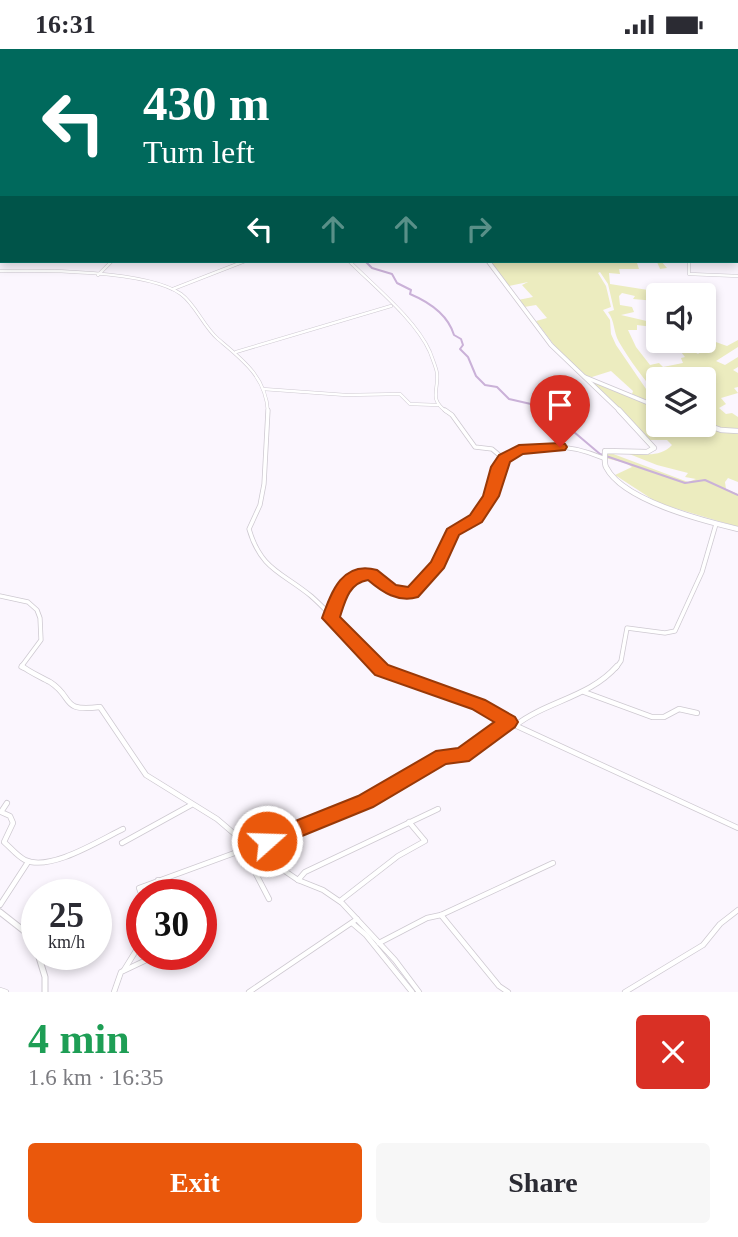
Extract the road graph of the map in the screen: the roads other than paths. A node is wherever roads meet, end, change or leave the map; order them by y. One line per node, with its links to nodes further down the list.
1 (110, 263): 7 (street)
2 (239, 263): 9 (street)
3 (351, 263): 10 (street)
4 (490, 263): 12 (street)
5 (689, 263): 8 (street)
6 (0, 271): 7 (street)
7 (97, 275): 9 (street)
8 (738, 276)
9 (173, 289): 11 (street)
10 (391, 306): 11 (street); 15 (street)
11 (236, 352): 13 (street)
12 (584, 377): 14 (street); 18 (street)
13 (263, 389): 15 (street); 23 (street)
14 (646, 402)
15 (438, 405): 19 (street)
16 (716, 428): 17 (street)
17 (738, 431)
18 (603, 456): 19 (street); 20 (street)
19 (504, 459): 23 (street)
20 (716, 524): 21 (street); 24 (street)
21 (738, 529)
22 (0, 596): 29 (street)
23 (331, 618): 26 (street)
24 (584, 692): 25 (street); 27 (street)
25 (696, 713)
26 (508, 722): 27 (street); 35 (street)
27 (516, 725): 33 (street)
28 (7, 803): 30 (street)
29 (191, 805): 36 (street); 37 (street)
30 (1, 809): 39 (street)
31 (438, 809): 32 (street)
32 (409, 822): 43 (street); 45 (street)
33 (738, 828)
34 (123, 829): 39 (street)
35 (267, 841): 37 (street); 41 (street)
36 (122, 843)
37 (251, 848): 38 (street); 41 (street)
38 (244, 851): 42 (street); 44 (street)
39 (28, 862): 46 (street)
40 (553, 863): 49 (street)
41 (281, 868): 43 (street)
42 (161, 879)
43 (298, 880): 45 (street)
44 (269, 899)
45 (340, 901): 50 (street)
46 (0, 905)
47 (738, 910): 66 (street)
48 (0, 912): 52 (street)
49 (442, 915): 53 (street); 65 (street)
50 (357, 919): 51 (street); 53 (street)
51 (350, 923): 62 (street); 63 (street)
52 (21, 928)
53 (379, 943): 64 (street)
54 (126, 967): 57 (street)
55 (43, 970): 60 (street)
56 (127, 970): 57 (street)
57 (123, 972): 61 (street)
58 (0, 991): 59 (street)
59 (6, 992)
60 (45, 992)
61 (114, 992)
62 (249, 992)
63 (412, 992)
64 (419, 992)
65 (508, 992)
66 (625, 992)

